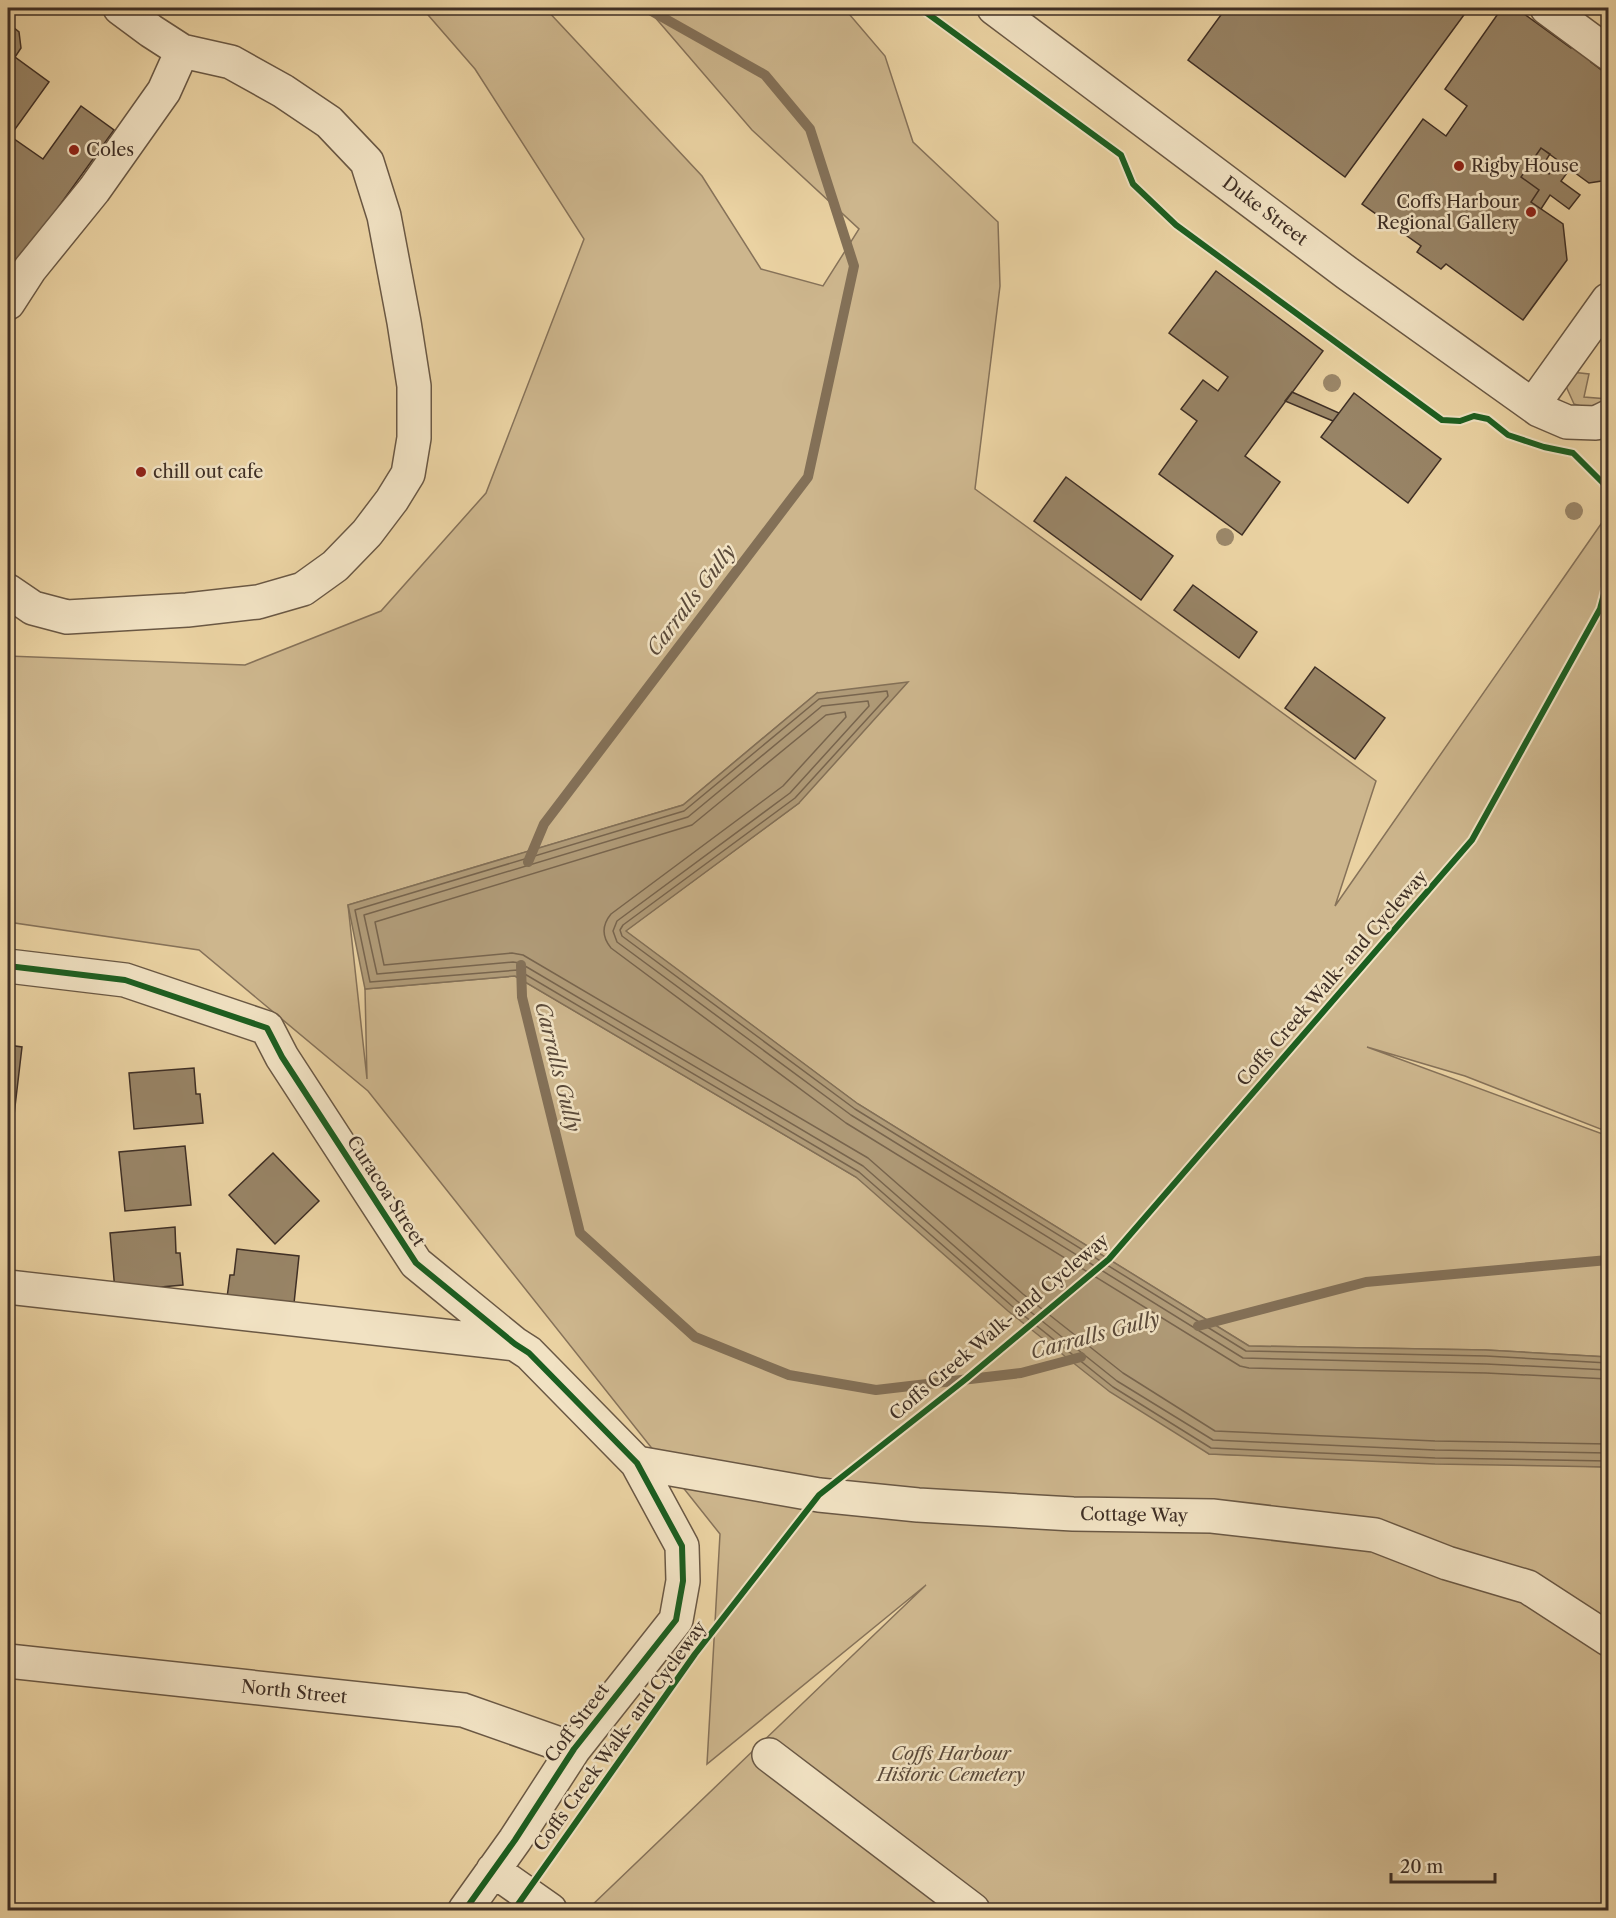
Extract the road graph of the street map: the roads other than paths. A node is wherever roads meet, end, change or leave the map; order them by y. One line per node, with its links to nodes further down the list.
1 (120, 8): 4 (street)
2 (994, 8): 8 (street, Duke Street)
3 (1547, 8): 5 (street)
4 (182, 51): 7 (street); 10 (street)
5 (1608, 53)
6 (1608, 300): 8 (street)
7 (8, 303)
8 (1536, 407): 9 (street)
9 (1608, 417)
10 (8, 591)
11 (8, 966): 13 (street, Curacoa Street)
12 (8, 1287): 13 (street)
13 (514, 1344): 14 (street, Curacoa Street)
14 (638, 1463): 15 (street, Curacoa Street); 16 (street, Cottage Way)
15 (682, 1546): 18 (street, Coff Street)
16 (1608, 1640)
17 (8, 1661): 18 (street, North Street)
18 (574, 1749): 20 (street, Coff Street)
19 (770, 1755): 23 (street)
20 (493, 1870): 21 (street, Coff Street); 22 (street)
21 (465, 1911)
22 (550, 1911)
23 (973, 1911)

